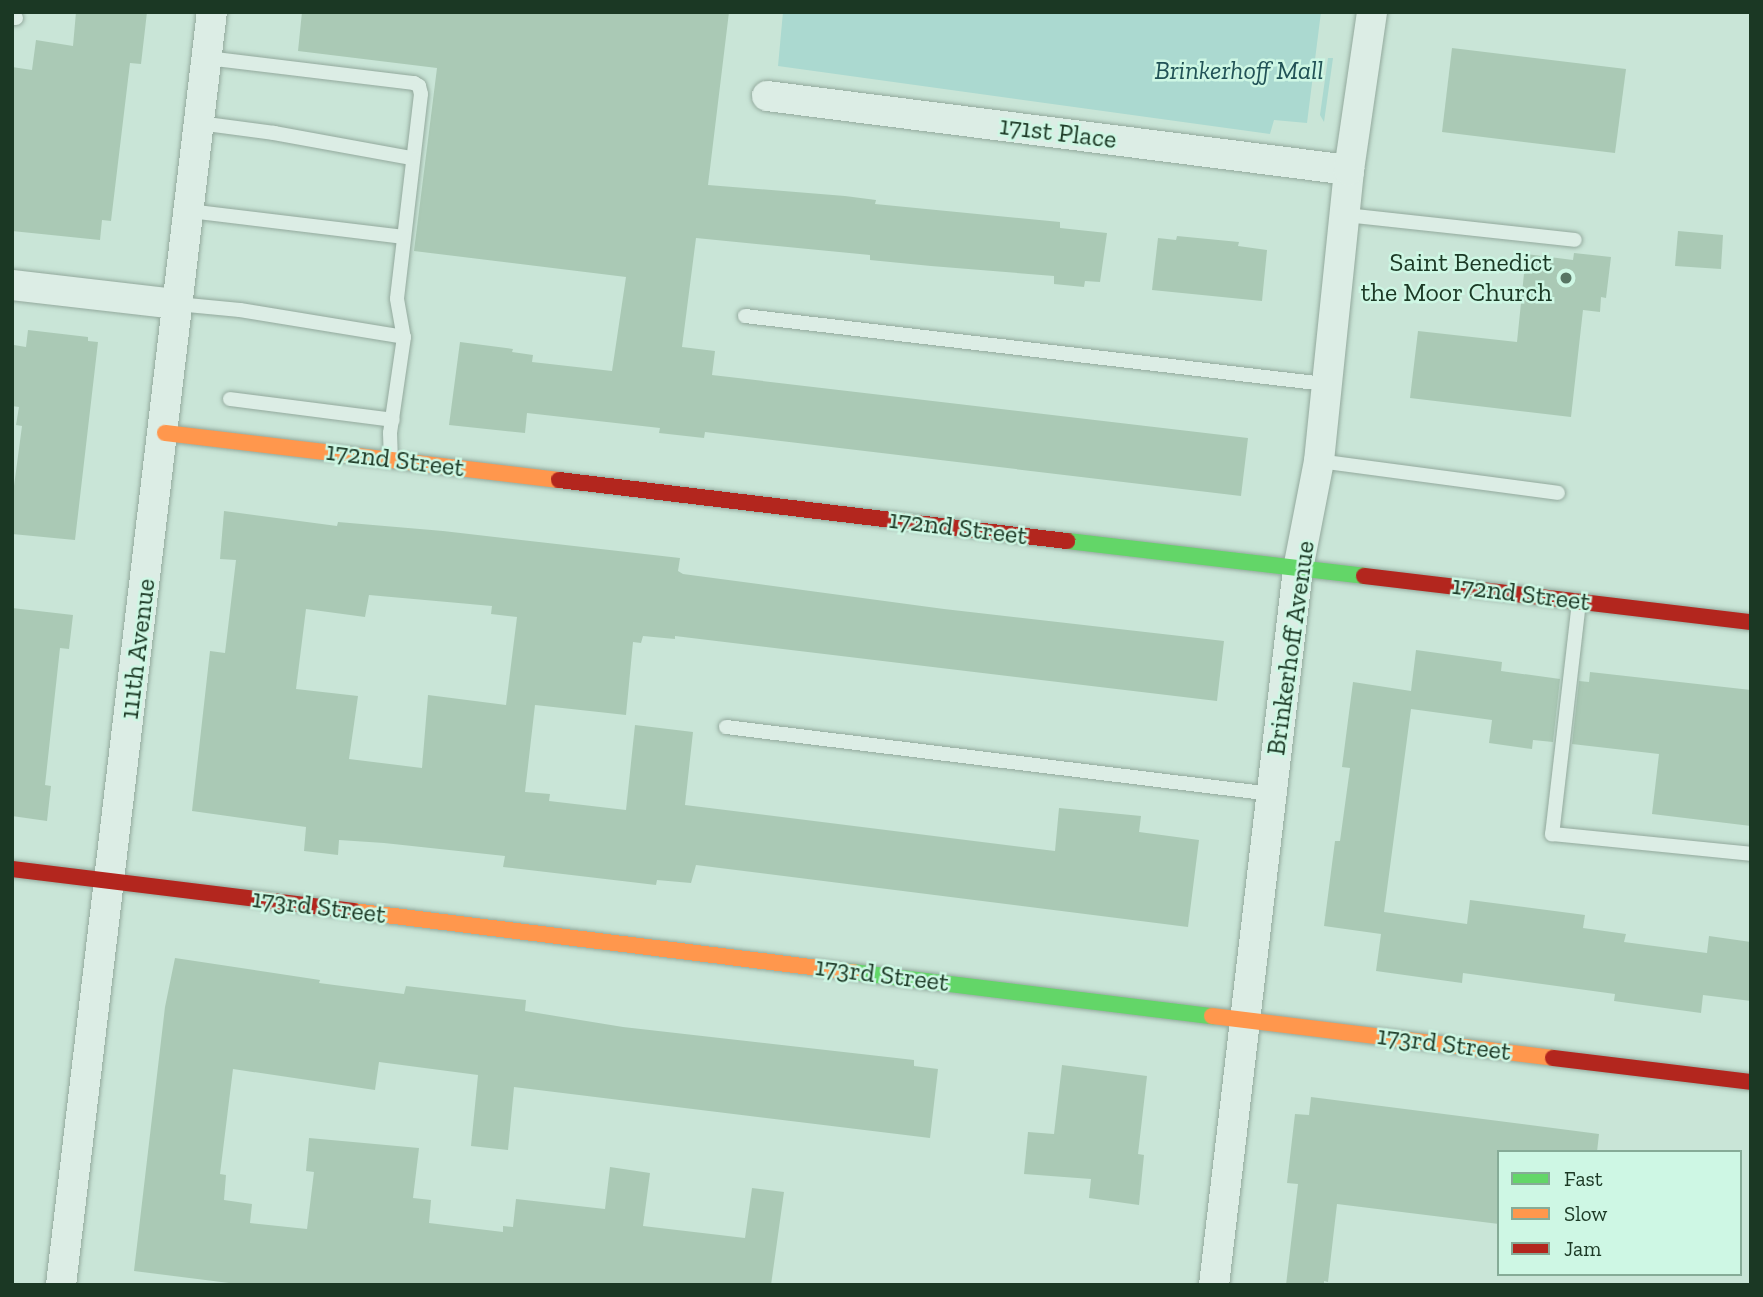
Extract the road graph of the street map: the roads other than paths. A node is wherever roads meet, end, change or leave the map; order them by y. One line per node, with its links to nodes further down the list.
1 (212, 12): 3 (street, 111th Avenue)
2 (1372, 12): 7 (street, Brinkerhoff Avenue)
3 (207, 58): 5 (street, 111th Avenue); 6 (lane)
4 (767, 96): 7 (street, 171st Place)
5 (200, 123): 6 (lane); 8 (street, 111th Avenue)
6 (412, 158): 10 (lane)
7 (1349, 170): 9 (street, Brinkerhoff Avenue)
8 (189, 211): 10 (lane); 13 (street, 111th Avenue)
9 (1346, 215): 11 (lane); 16 (street, Brinkerhoff Avenue)
10 (403, 237): 15 (lane)
11 (1575, 240)
12 (12, 285): 13 (street)
13 (177, 304): 15 (lane); 19 (street, 111th Avenue)
14 (745, 316): 16 (lane)
15 (404, 337): 18 (lane)
16 (1325, 384): 21 (street, Brinkerhoff Avenue)
17 (230, 398): 18 (lane)
18 (393, 420): 20 (lane)
19 (165, 433): 20 (street, 172nd Street); 30 (street, 111th Avenue)
20 (391, 460): 23 (street, 172nd Street)
21 (1319, 461): 22 (lane); 23 (street, Brinkerhoff Avenue)
22 (1558, 493)
23 (1298, 569): 24 (street, 172nd Street); 27 (street, Brinkerhoff Avenue)
24 (1580, 601): 25 (street, 172nd Street); 28 (lane)
25 (1751, 622)
26 (726, 727): 27 (lane)
27 (1272, 794): 31 (street, Brinkerhoff Avenue)
28 (1751, 854)
29 (12, 869): 30 (street, 173rd Street)
30 (109, 882): 31 (street, 173rd Street); 33 (street, 111th Avenue)
31 (1245, 1019): 32 (street, 173rd Street); 34 (street, Brinkerhoff Avenue)
32 (1751, 1082)
33 (61, 1285)
34 (1214, 1285)

